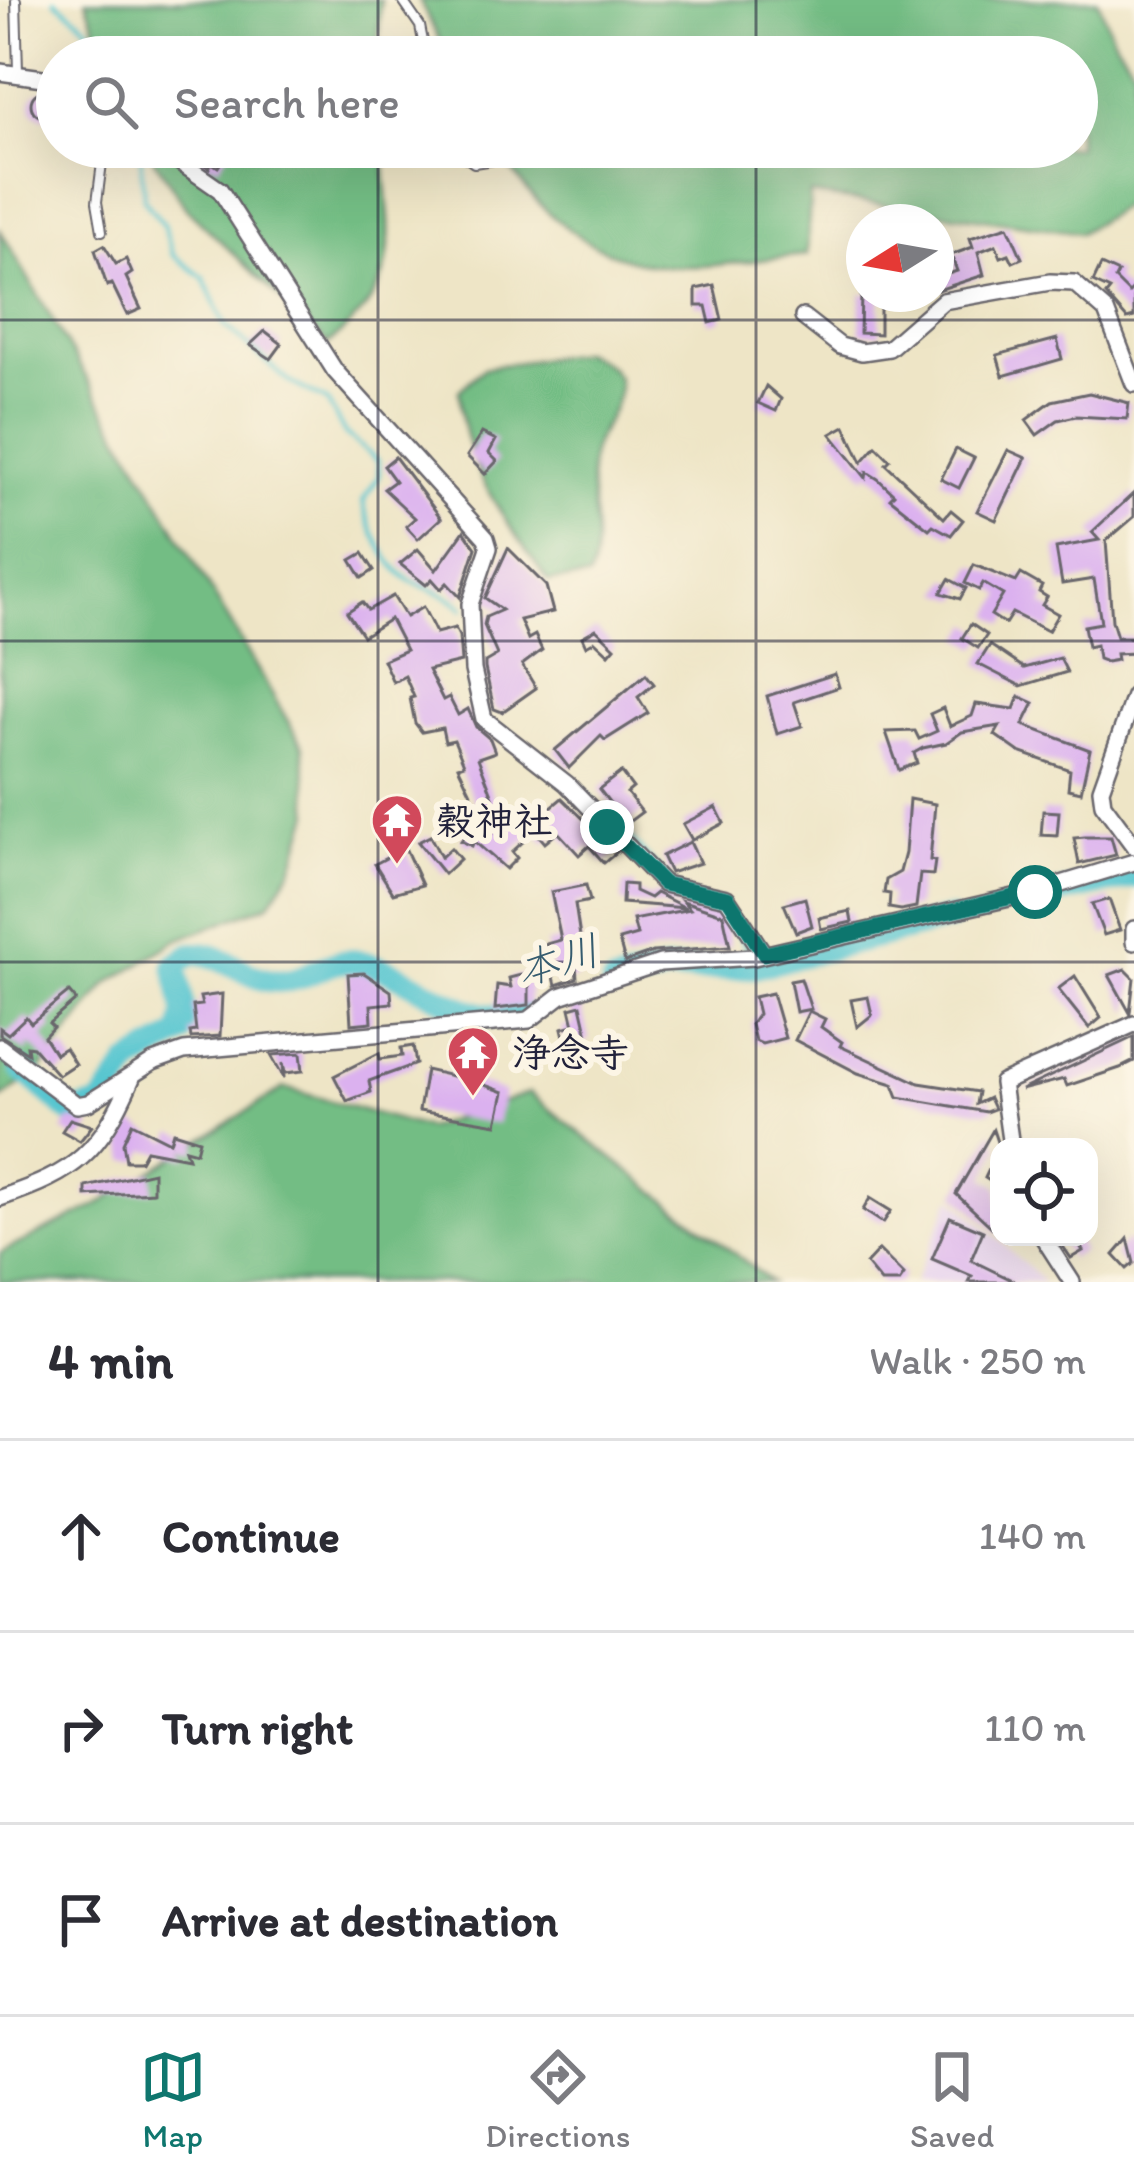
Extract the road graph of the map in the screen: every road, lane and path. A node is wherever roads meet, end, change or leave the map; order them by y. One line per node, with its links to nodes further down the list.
1 (16, 0): 4 (lane)
2 (401, 0): 3 (lane)
3 (422, 36)
4 (18, 71): 5 (street); 6 (street)
5 (0, 72)
6 (36, 75)
7 (101, 168): 9 (lane)
8 (188, 168): 17 (street)
9 (102, 231)
10 (803, 317): 11 (street)
11 (1134, 384)
12 (1134, 696): 13 (street)
13 (1134, 846)
14 (1134, 862): 17 (street)
15 (1134, 928): 16 (street)
16 (1134, 941)
17 (755, 956): 20 (street)
18 (1134, 1024): 21 (street)
19 (0, 1047): 20 (street)
20 (128, 1080): 22 (street)
21 (1010, 1138)
22 (0, 1198)
23 (1049, 1246): 24 (street)
24 (1072, 1282)

